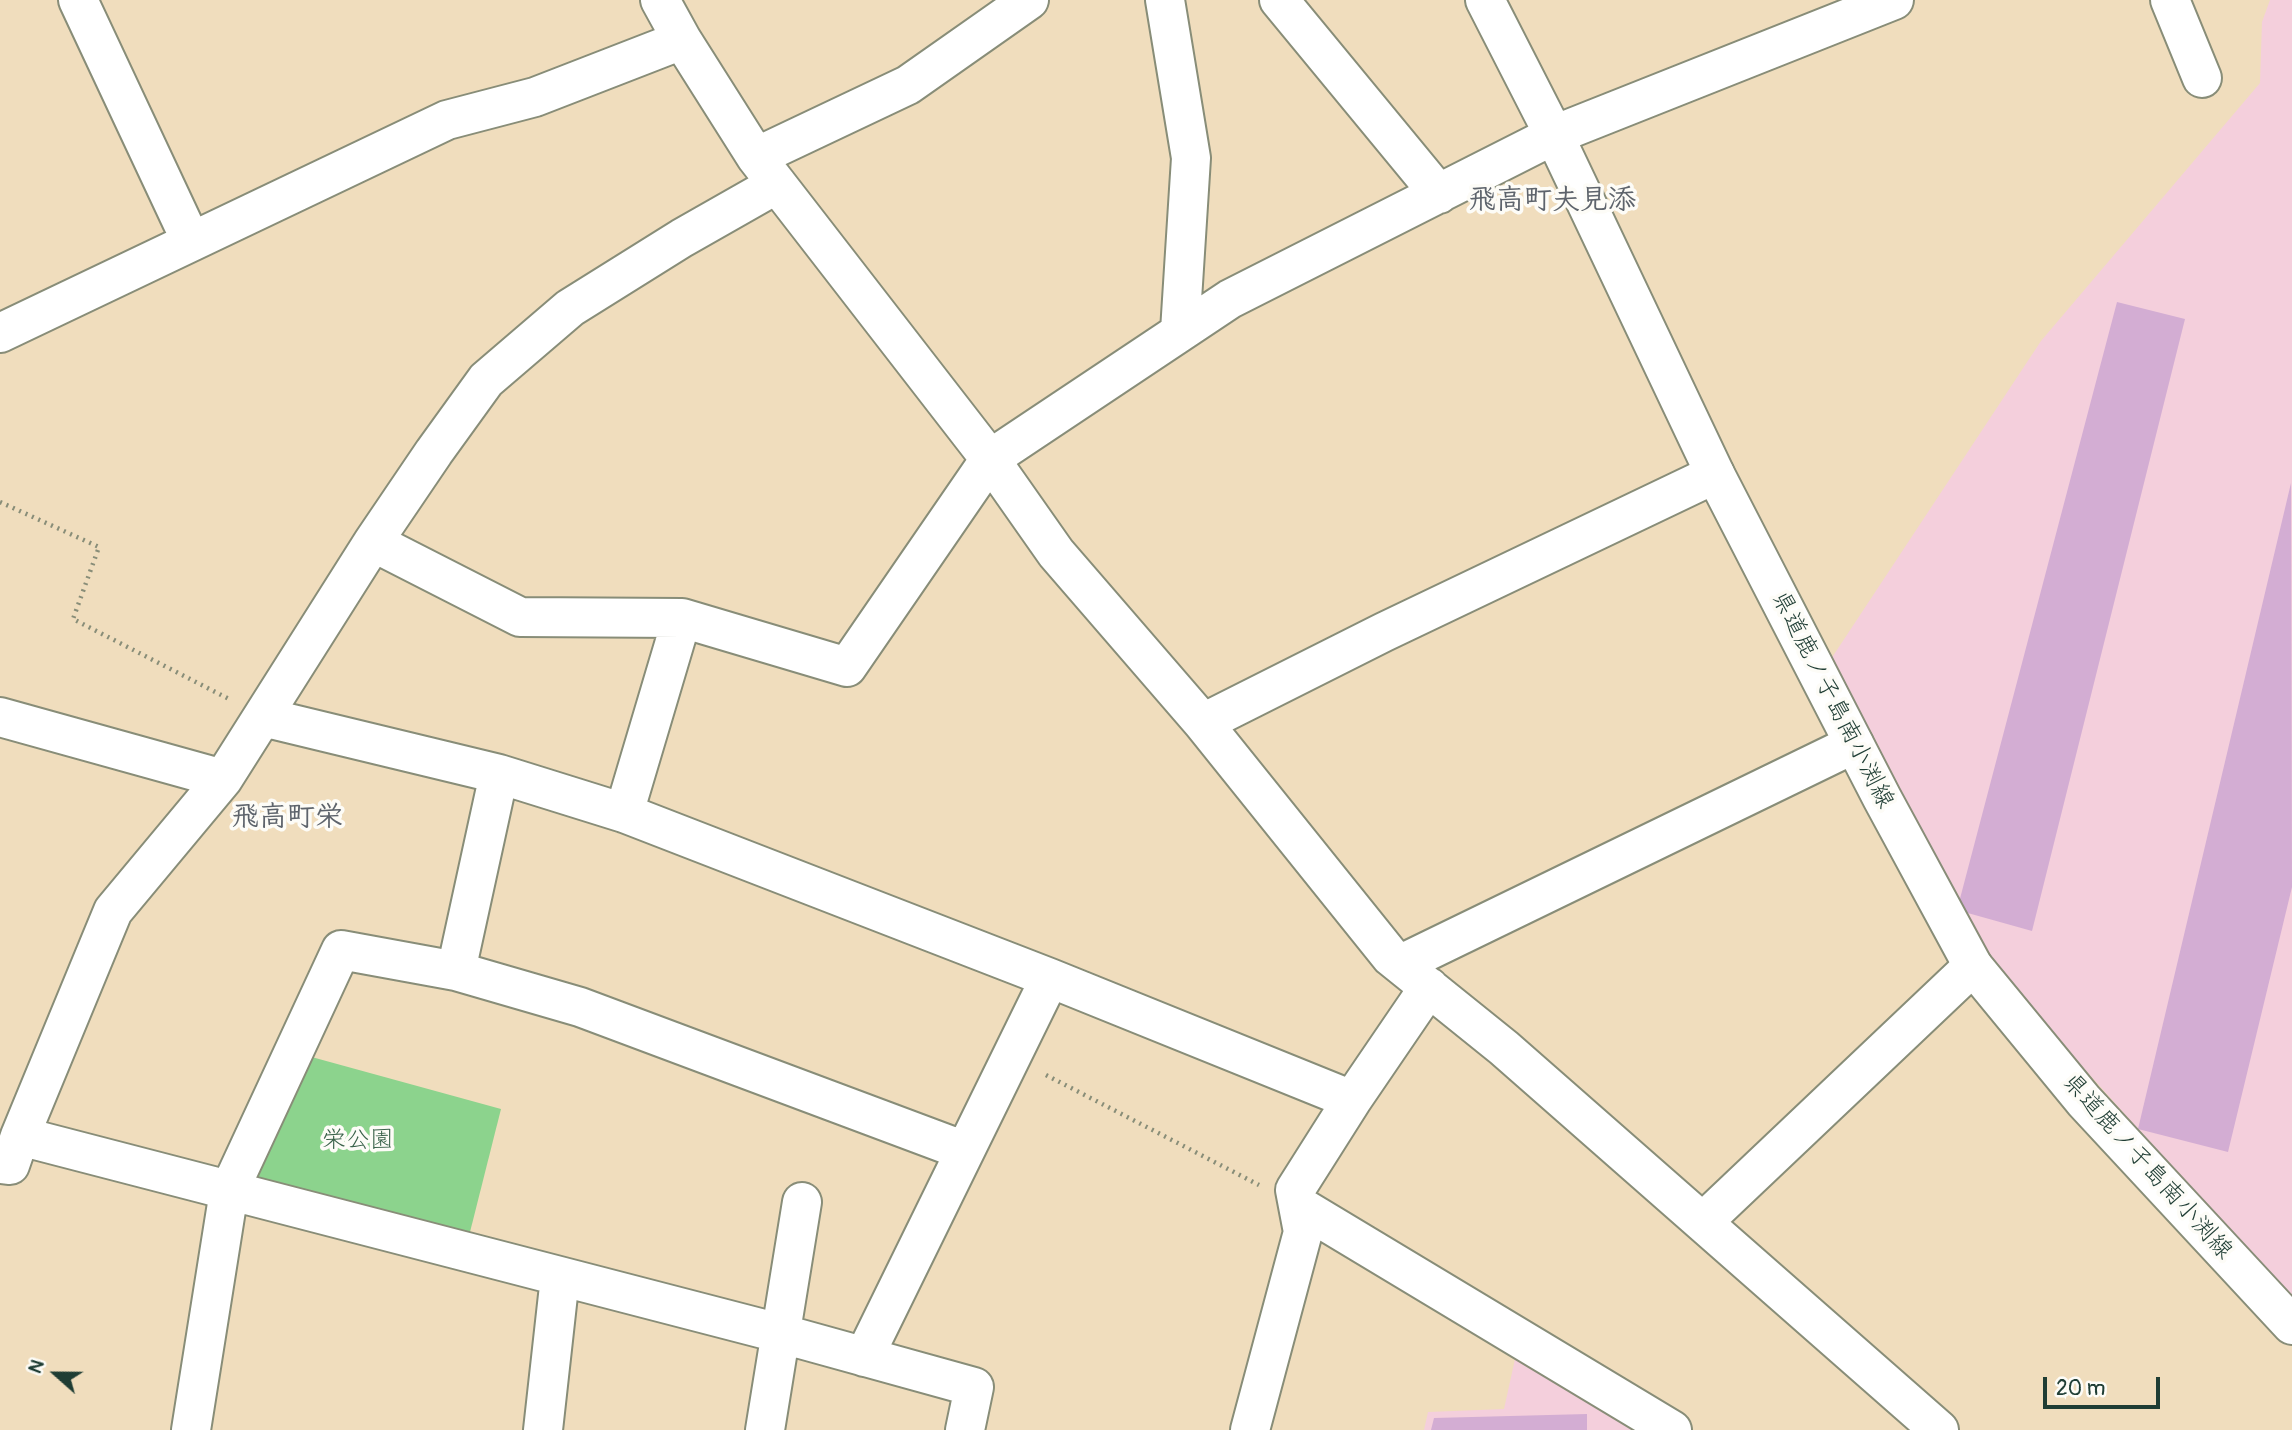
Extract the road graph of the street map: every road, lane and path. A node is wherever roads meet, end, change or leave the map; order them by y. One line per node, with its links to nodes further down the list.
1 (78, 0): 14 (street)
2 (660, 0): 9 (street)
3 (1029, 0): 12 (street)
4 (1165, 0): 15 (street)
5 (1279, 0): 13 (street)
6 (1485, 0): 11 (street, 県道鹿ノ子島南小渕線)
7 (1894, 0): 11 (street)
8 (2170, 0): 10 (street)
9 (682, 40): 12 (street); 14 (street)
10 (2203, 78)
11 (1554, 135): 13 (street); 18 (street, 県道鹿ノ子島南小渕線)
12 (767, 171): 17 (street); 20 (street)
13 (1438, 194): 15 (street)
14 (191, 241): 16 (street)
15 (1180, 331): 17 (street)
16 (0, 333)
17 (990, 459): 21 (street); 24 (street)
18 (1715, 474): 24 (street); 25 (street, 県道鹿ノ子島南小渕線)
19 (0, 502): 23 (path)
20 (373, 542): 21 (street); 23 (street)
21 (682, 618): 28 (street)
22 (0, 717): 27 (street)
23 (263, 717): 26 (street); 27 (street)
24 (1203, 723): 31 (street)
25 (1854, 744): 29 (street, 県道鹿ノ子島南小渕線); 31 (street)
26 (499, 774): 28 (street); 30 (street)
27 (222, 779): 35 (street)
28 (624, 813): 32 (street)
29 (1973, 966): 40 (street); 42 (street, 県道鹿ノ子島南小渕線)
30 (456, 971): 36 (street); 37 (street)
31 (1415, 976): 34 (street); 40 (street)
32 (1050, 978): 33 (street); 34 (street)
33 (1011, 1057): 36 (street); 39 (path)
34 (1352, 1100): 39 (street)
35 (10, 1150): 37 (street)
36 (965, 1151): 44 (street)
37 (229, 1191): 41 (street); 45 (street)
38 (802, 1202): 43 (street)
39 (1297, 1205): 49 (street); 50 (street)
40 (1703, 1223): 51 (street)
41 (560, 1277): 43 (street); 46 (street)
42 (2292, 1325)
43 (779, 1333): 44 (street); 47 (street)
44 (864, 1357): 48 (street)
45 (191, 1430)
46 (543, 1430)
47 (765, 1430)
48 (965, 1430)
49 (1250, 1430)
50 (1672, 1430)
51 (1939, 1430)

